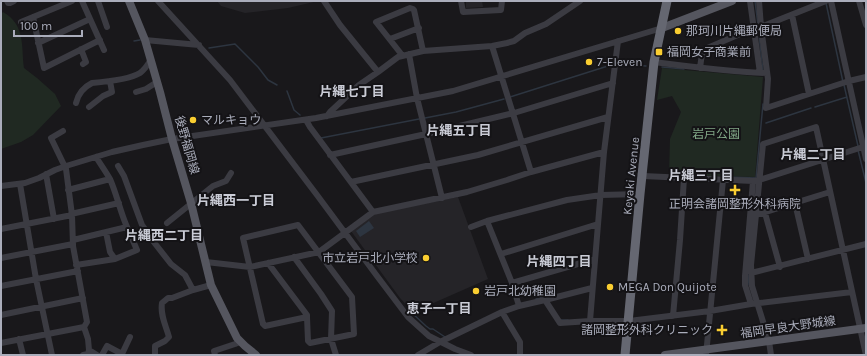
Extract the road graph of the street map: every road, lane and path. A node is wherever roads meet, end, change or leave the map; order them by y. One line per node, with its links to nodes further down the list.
1 (7, 1): 2 (street)
2 (14, 1)
3 (72, 1): 20 (street)
4 (82, 1): 21 (street)
5 (98, 1): 24 (street)
6 (129, 1): 31 (main road, 後野福岡線)
7 (158, 1): 34 (street)
8 (324, 1): 44 (street)
9 (461, 1): 10 (street)
10 (502, 1)
11 (580, 1): 35 (street)
12 (666, 1): 27 (highway, Keyaki Avenue)
13 (732, 1): 27 (main road)
14 (750, 1): 28 (street)
15 (759, 1): 25 (street)
16 (826, 1): 19 (street)
17 (831, 1): 49 (street)
18 (859, 1): 23 (street)
19 (792, 15): 25 (street); 54 (street)
20 (33, 17): 22 (street); 33 (street)
21 (90, 19): 30 (street); 33 (street)
22 (21, 22)
23 (866, 25)
24 (107, 27)
25 (761, 27): 28 (street); 46 (street)
26 (419, 28): 29 (street); 29 (street); 38 (street)
27 (662, 28): 32 (street); 42 (highway, Keyaki Avenue)
28 (754, 28): 43 (street); 45 (street)
29 (390, 39): 39 (street)
30 (100, 40): 36 (street); 37 (street)
31 (144, 40): 34 (street); 40 (main road, 後野福岡線)
32 (618, 41): 48 (street); 52 (street)
33 (38, 43): 36 (street)
34 (199, 45): 62 (street)
35 (492, 46): 38 (street); 48 (street)
36 (81, 49): 41 (street)
37 (104, 50)
38 (424, 51): 39 (street)
39 (406, 54): 44 (street); 55 (street)
40 (150, 61): 50 (street); 51 (main road, 後野福岡線)
41 (86, 62)
42 (654, 62): 43 (street); 79 (highway, Keyaki Avenue)
43 (700, 68): 45 (street)
44 (378, 72): 59 (street)
45 (760, 72): 46 (street)
46 (768, 73): 54 (street)
47 (866, 76): 49 (street)
48 (502, 77): 55 (street); 58 (street)
49 (849, 80): 54 (street); 67 (street)
50 (110, 81): 56 (street); 57 (street)
51 (157, 82): 53 (street); 65 (main road, 後野福岡線)
52 (613, 83): 58 (street); 60 (street)
53 (136, 92)
54 (809, 94)
55 (417, 98): 59 (street); 64 (street)
56 (76, 103)
57 (89, 107)
58 (514, 113): 64 (street); 66 (street)
59 (327, 116): 61 (street)
60 (608, 117): 66 (street); 68 (street)
61 (306, 120): 62 (street); 69 (street)
62 (265, 126): 65 (street); 108 (street)
63 (63, 131): 74 (street)
64 (426, 134): 69 (street); 73 (street)
65 (172, 139): 70 (street); 93 (main road, 後野福岡線)
66 (522, 143): 73 (street); 76 (street)
67 (865, 147): 71 (street); 72 (street)
68 (604, 152): 76 (street); 90 (street)
69 (330, 155): 84 (street)
70 (96, 157): 74 (street); 81 (street)
71 (866, 159)
72 (824, 160): 83 (street); 83 (street); 88 (street)
73 (434, 165): 84 (street); 91 (street)
74 (65, 166): 78 (street); 87 (street)
75 (118, 166): 131 (street)
76 (531, 172): 91 (street)
77 (231, 173): 93 (street)
78 (46, 174): 85 (street); 99 (street)
79 (643, 176): 80 (street); 89 (highway, Keyaki Avenue)
80 (684, 178): 82 (street); 141 (street)
81 (110, 179): 87 (street); 92 (street)
82 (723, 180): 83 (street); 138 (street)
83 (756, 180): 98 (street); 135 (street)
84 (350, 182): 95 (street)
85 (20, 184): 86 (street); 102 (street)
86 (1, 186)
87 (68, 190): 97 (street)
88 (830, 192): 94 (street); 111 (street)
89 (640, 194): 90 (street); 144 (highway, Keyaki Avenue)
90 (600, 195): 100 (street); 103 (street)
91 (442, 198): 95 (street)
92 (119, 203): 97 (street); 104 (street)
93 (191, 203): 101 (street); 120 (main road, 後野福岡線)
94 (795, 204): 96 (street); 119 (street)
95 (372, 212): 108 (street)
96 (765, 213): 98 (street); 123 (street)
97 (72, 214): 99 (street); 109 (street)
98 (756, 215): 125 (street)
99 (54, 219): 102 (street)
100 (487, 221): 105 (street); 114 (street)
101 (167, 223)
102 (27, 224): 106 (street); 112 (street)
103 (598, 224): 114 (street); 118 (street)
104 (127, 227): 107 (street); 117 (street)
105 (471, 227)
106 (1, 230)
107 (106, 232): 109 (street); 117 (street)
108 (344, 232): 113 (street); 153 (street)
109 (73, 242): 112 (street); 124 (street)
110 (866, 244): 111 (street)
111 (843, 250): 119 (street); 132 (street)
112 (32, 252): 116 (street); 126 (street)
113 (319, 252): 115 (street); 122 (street); 150 (street)
114 (501, 254): 127 (street)
115 (294, 257): 121 (street); 150 (street)
116 (1, 258)
117 (115, 259): 124 (street)
118 (595, 259): 127 (street); 130 (street)
119 (808, 259): 123 (street)
120 (206, 262): 122 (street); 128 (main road, 後野福岡線)
121 (268, 263): 122 (street); 142 (street)
122 (250, 267): 142 (street)
123 (780, 267): 125 (street)
124 (77, 268): 126 (street); 133 (street)
125 (751, 273): 135 (street)
126 (36, 279): 129 (street); 137 (street)
127 (512, 283): 136 (street)
128 (211, 285): 131 (street); 152 (main road, 後野福岡線)
129 (1, 286)
130 (592, 288): 134 (street); 143 (street)
131 (193, 290): 163 (street)
132 (852, 292): 135 (street); 146 (street)
133 (83, 298): 137 (street); 145 (street)
134 (545, 300): 136 (street); 143 (street)
135 (754, 304): 138 (street); 151 (street)
136 (519, 306): 139 (street)
137 (42, 307): 140 (street); 147 (street)
138 (710, 311): 141 (street); 156 (street)
139 (502, 312): 153 (street); 168 (street)
140 (1, 315)
141 (673, 316): 144 (street)
142 (307, 318): 150 (street)
143 (590, 321): 144 (street)
144 (629, 321): 169 (highway, Keyaki Avenue)
145 (84, 327): 147 (street); 155 (street)
146 (863, 328): 151 (main road, 福岡早良大野城線); 172 (street)
147 (47, 334): 149 (street); 159 (street)
148 (130, 337): 162 (street)
149 (19, 339): 154 (street); 158 (street)
150 (331, 339): 166 (street)
151 (769, 341): 156 (main road, 福岡早良大野城線); 171 (street)
152 (240, 342): 164 (street); 165 (main road, 後野福岡線)
153 (440, 342): 157 (street); 167 (street)
154 (1, 343)
155 (89, 350): 160 (street); 161 (street)
156 (706, 352): 170 (main road, 福岡早良大野城線)
157 (420, 354)
158 (22, 355)
159 (52, 355)
160 (84, 355)
161 (97, 355)
162 (102, 355)
163 (155, 355)
164 (215, 355)
165 (256, 355)
166 (336, 355)
167 (471, 355)
168 (520, 355)
169 (625, 355)
170 (665, 355)
171 (771, 355)
172 (866, 355)

